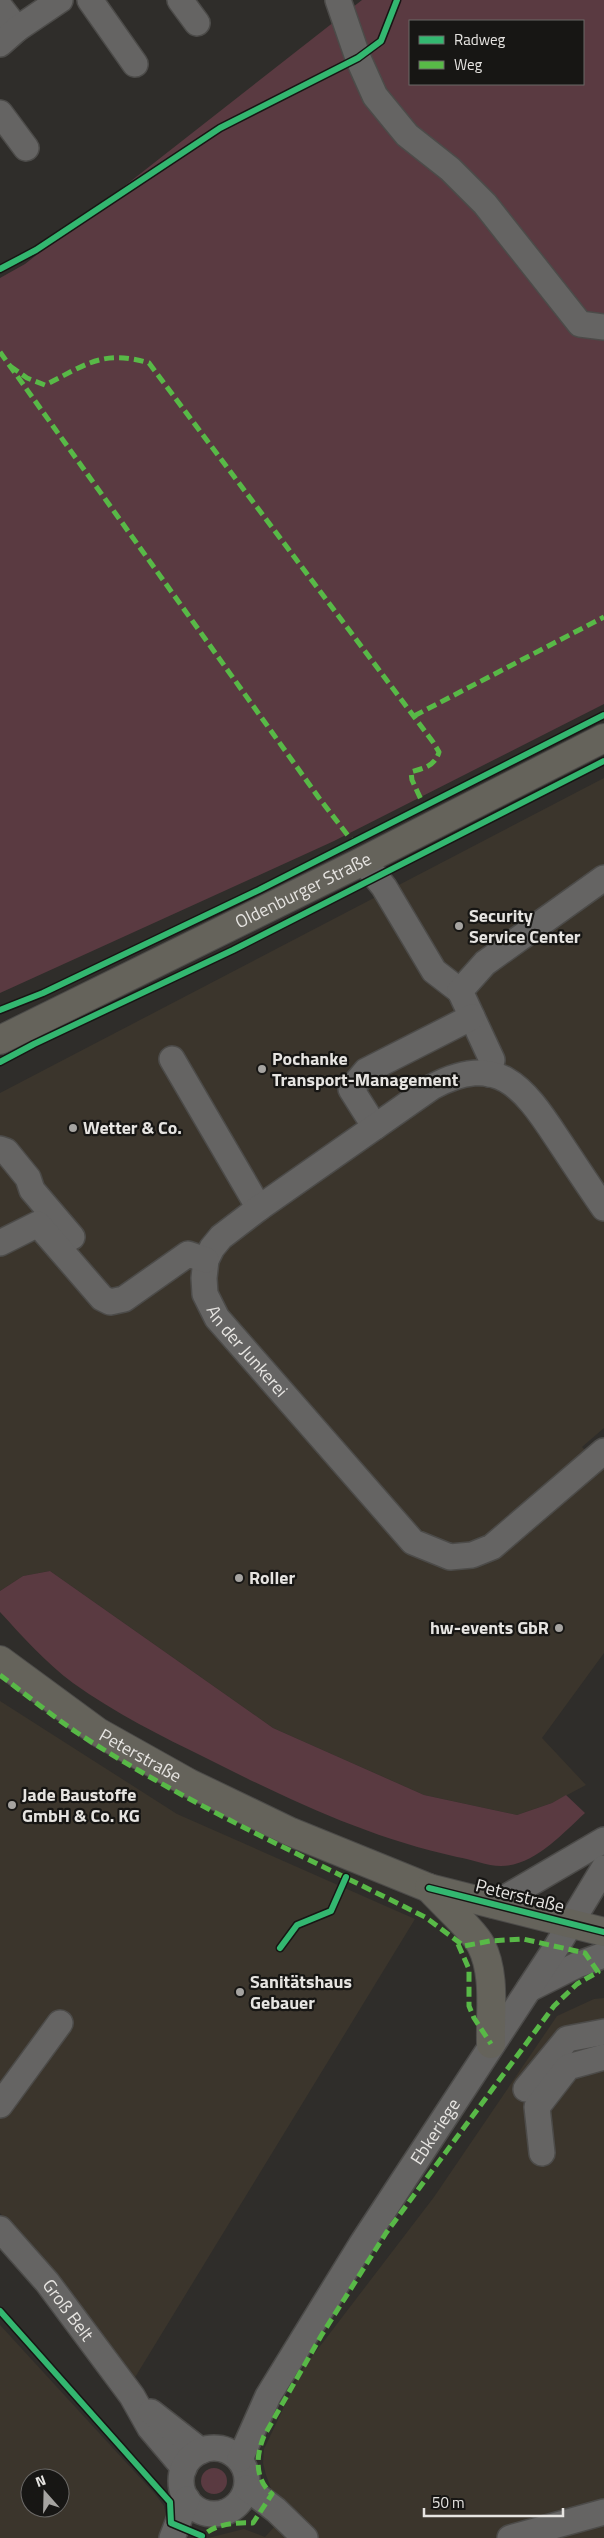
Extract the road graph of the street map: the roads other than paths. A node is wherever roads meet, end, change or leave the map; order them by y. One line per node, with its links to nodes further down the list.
1 (60, 0): 7 (street)
2 (90, 0): 8 (street)
3 (180, 0): 6 (street)
4 (338, 0): 11 (street)
5 (0, 7): 7 (street)
6 (197, 23)
7 (9, 36)
8 (136, 64)
9 (0, 113): 10 (street)
10 (26, 148)
11 (604, 327)
12 (604, 738): 13 (main road, Oldenburger Straße)
13 (363, 861): 15 (street); 17 (main road, Oldenburger Straße)
14 (604, 878): 15 (street)
15 (460, 990): 16 (street)
16 (472, 1017): 19 (street); 20 (street)
17 (0, 1040)
18 (172, 1059): 25 (street)
19 (489, 1074): 20 (street); 23 (street)
20 (375, 1128): 25 (street)
21 (0, 1149): 24 (street)
22 (0, 1167): 24 (street)
23 (595, 1178): 26 (street)
24 (32, 1190): 29 (street)
25 (259, 1208): 28 (street)
26 (604, 1208)
27 (0, 1243): 29 (street)
28 (206, 1260): 29 (street); 30 (street, An der Junkerei)
29 (137, 1290)
30 (604, 1451)
31 (0, 1660): 34 (main road, Peterstraße)
32 (604, 1840): 35 (street)
33 (604, 1868): 36 (street, Ebkeriege)
34 (429, 1888): 35 (main road, Peterstraße); 42 (main road)
35 (493, 1905): 36 (main road, Peterstraße)
36 (570, 1924): 37 (main road, Peterstraße); 39 (street, Ebkeriege)
37 (604, 1932)
38 (604, 1955): 39 (street)
39 (529, 1989): 42 (street, Ebkeriege)
40 (60, 2024): 45 (street)
41 (604, 2032): 44 (street)
42 (491, 2044): 49 (street, Ebkeriege)
43 (604, 2057): 46 (street)
44 (526, 2089)
45 (0, 2105)
46 (542, 2153)
47 (0, 2229): 48 (street, Groß Belt)
48 (132, 2396): 49 (street, Groß Belt); 50 (street, Groß Belt)
49 (220, 2453): 50 (street); 51 (street)
50 (184, 2468): 52 (street)
51 (247, 2488): 53 (street); 55 (street)
52 (197, 2506): 53 (street); 56 (street); 57 (street)
53 (232, 2509): 55 (street)
54 (604, 2512): 58 (street)
55 (302, 2535)
56 (172, 2538)
57 (187, 2538)
58 (510, 2538)

